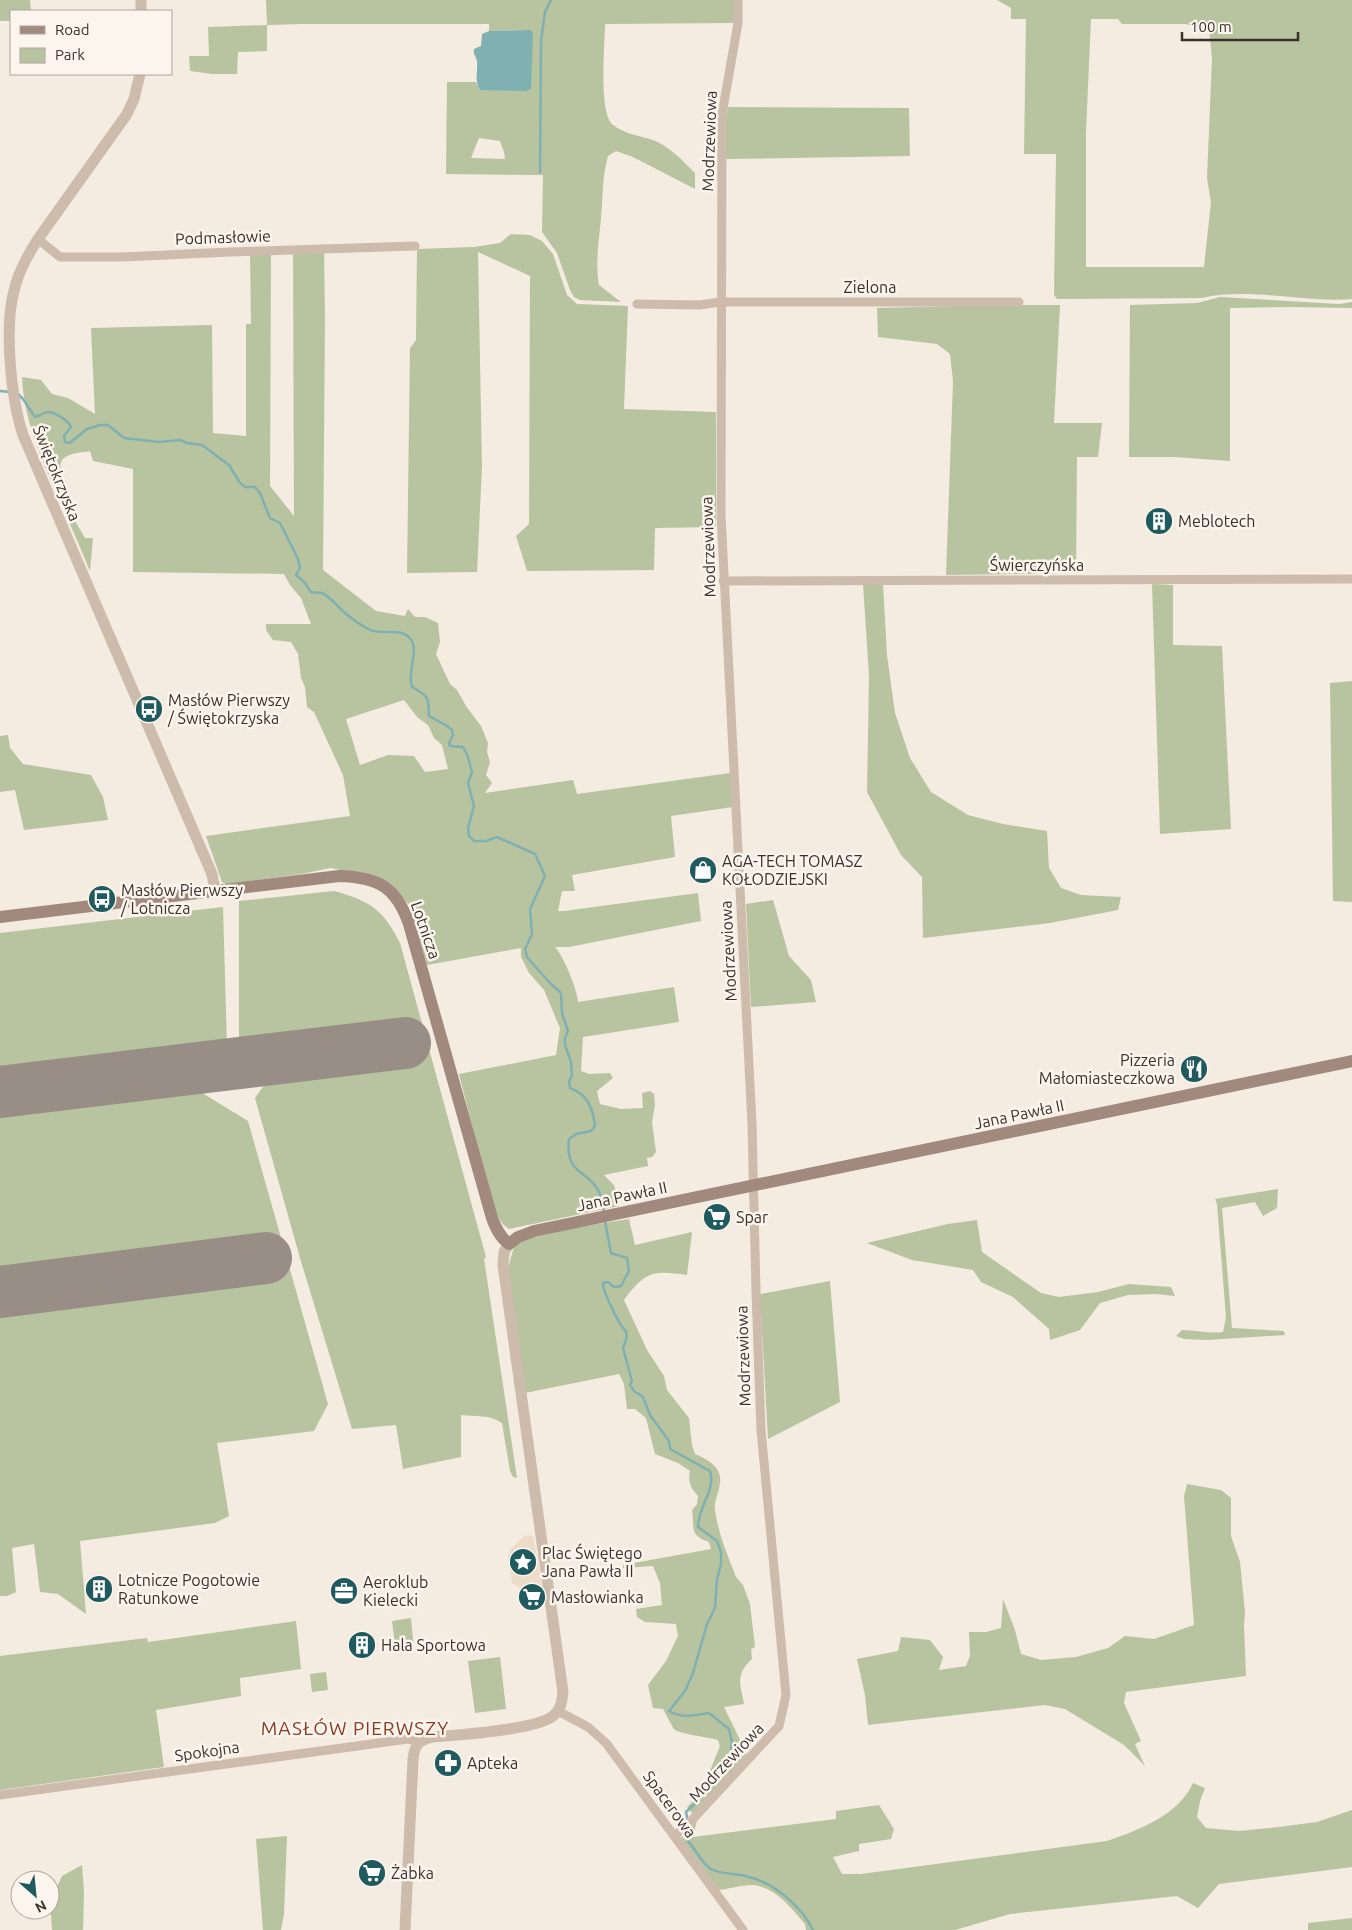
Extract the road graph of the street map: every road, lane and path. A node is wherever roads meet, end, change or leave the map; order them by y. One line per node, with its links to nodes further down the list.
1 (738, 0): 5 (street, Modrzewiowa)
2 (140, 75): 3 (street, Świętokrzyska)
3 (38, 239): 4 (street, Podmasłowie); 10 (street, Świętokrzyska)
4 (415, 246)
5 (721, 302): 6 (street, Zielona); 7 (street, Zielona); 9 (street, Modrzewiowa)
6 (1019, 302)
7 (637, 304)
8 (1352, 579): 9 (street, Świerczyńska)
9 (723, 581): 13 (street, Modrzewiowa)
10 (215, 891): 11 (main road, Lotnicza); 14 (main road, Lotnicza)
11 (0, 917)
12 (1352, 1061): 13 (main road, Jana Pawła II)
13 (753, 1185): 14 (main road, Jana Pawła II); 18 (street, Modrzewiowa)
14 (509, 1244): 15 (street)
15 (558, 1712): 16 (street); 18 (street, Spacerowa)
16 (418, 1742): 17 (street, Spokojna); 19 (street)
17 (0, 1795)
18 (678, 1834): 20 (street, Spacerowa)
19 (405, 1930)
20 (742, 1930)

